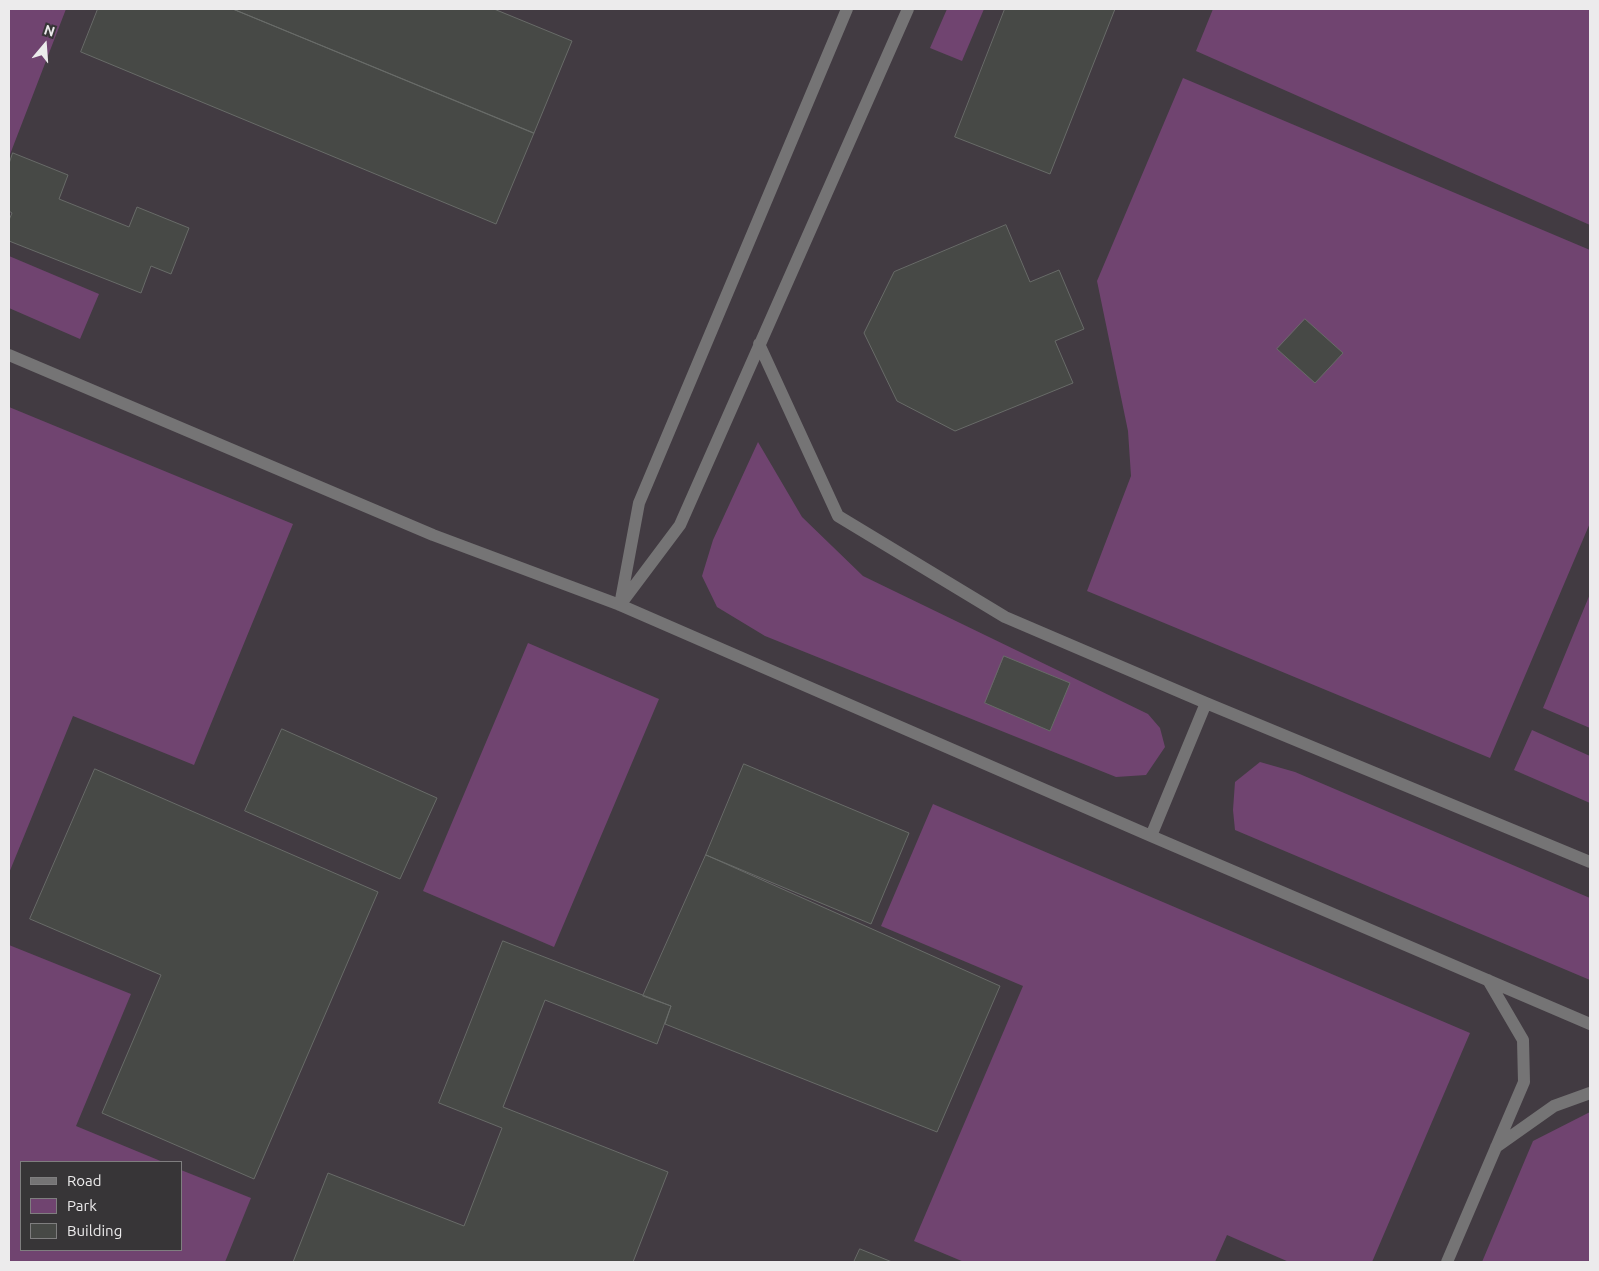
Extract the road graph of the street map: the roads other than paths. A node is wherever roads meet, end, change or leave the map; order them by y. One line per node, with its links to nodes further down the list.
1 (847, 9): 5 (lane)
2 (908, 9): 3 (lane)
3 (759, 344): 5 (lane); 6 (lane)
4 (9, 355): 5 (lane)
5 (620, 605): 7 (lane)
6 (1206, 703): 7 (lane); 8 (lane)
7 (1151, 836): 9 (lane)
8 (1590, 862)
9 (1488, 980): 10 (lane); 12 (lane)
10 (1590, 1024)
11 (1590, 1093): 12 (lane)
12 (1496, 1147): 13 (lane)
13 (1447, 1262)

